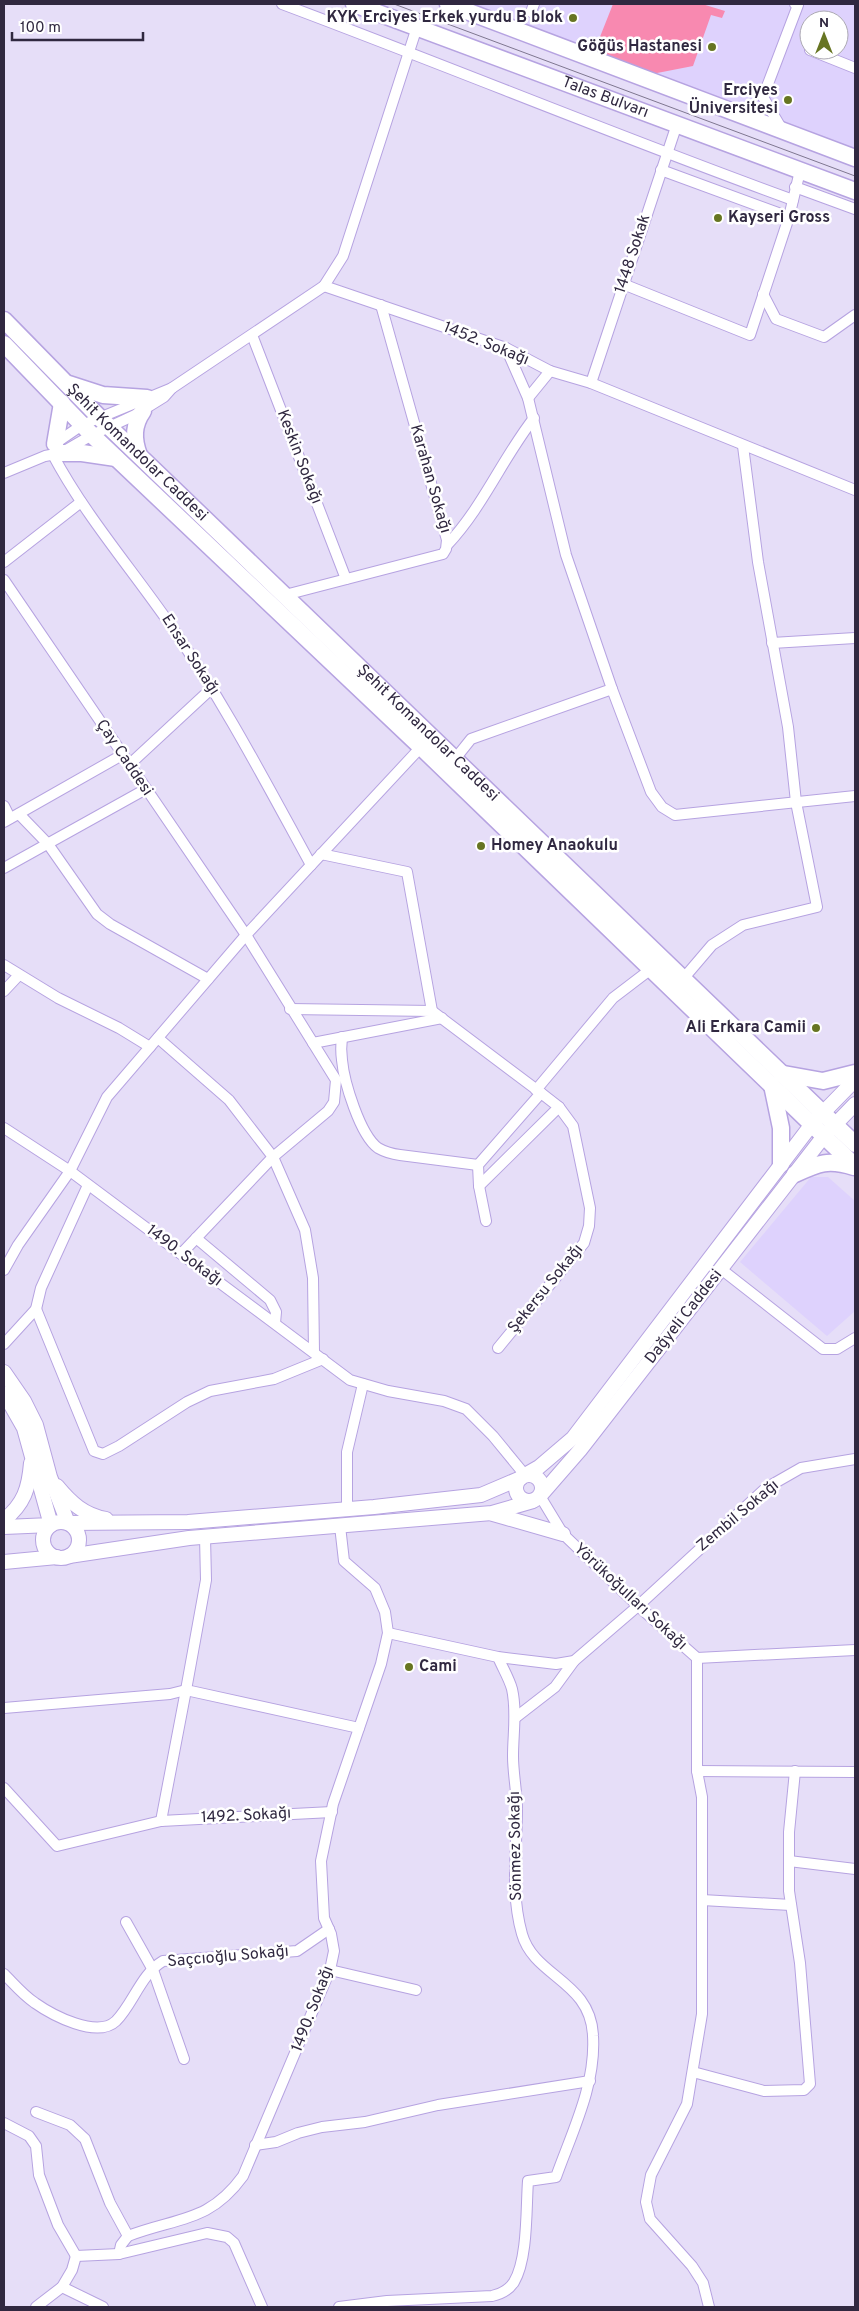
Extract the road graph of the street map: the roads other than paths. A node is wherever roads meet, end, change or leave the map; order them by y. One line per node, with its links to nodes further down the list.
1 (282, 4): 7 (street)
2 (354, 4): 6 (main road, Talas Bulvarı)
3 (448, 4): 5 (main road, Talas Bulvarı)
4 (795, 4): 11 (street)
5 (480, 10): 11 (main road, Talas Bulvarı)
6 (417, 27): 7 (street); 10 (main road, Talas Bulvarı)
7 (409, 52): 12 (street); 22 (street)
8 (835, 60): 9 (street)
9 (855, 68)
10 (677, 124): 12 (street, 1448 Sokak); 15 (main road, Talas Bulvarı)
11 (784, 132): 13 (main road, Talas Bulvarı)
12 (667, 154): 14 (street, 1448 Sokak); 18 (street)
13 (854, 154)
14 (661, 170): 20 (street); 21 (street, 1448 Sokak)
15 (800, 171): 16 (street); 17 (main road, Talas Bulvarı)
16 (795, 187): 18 (street); 19 (street)
17 (855, 191)
18 (793, 200): 20 (street)
19 (855, 209)
20 (789, 217): 23 (street)
21 (623, 284): 23 (street); 32 (street, 1448 Sokak)
22 (324, 286): 24 (street, 1452. Sokağı); 27 (street)
23 (763, 294): 25 (street)
24 (381, 305): 29 (street, 1452. Sokağı); 46 (street, Karahan Sokağı)
25 (855, 315)
26 (4, 320): 31 (main road, Şehit Komandolar Caddesi)
27 (252, 334): 35 (street); 48 (street, Keskin Sokağı)
28 (4, 344): 34 (main road, Şehit Komandolar Caddesi)
29 (506, 348): 30 (street, 1452. Sokağı); 33 (street)
30 (550, 371): 32 (street, 1452. Sokağı); 33 (street)
31 (65, 382): 35 (main road); 37 (main road, Şehit Komandolar Caddesi)
32 (591, 383): 39 (street, 1452. Sokağı)
33 (528, 398): 36 (street)
34 (62, 404): 38 (main road, Şehit Komandolar Caddesi); 40 (main road)
35 (145, 404): 37 (street); 41 (main road)
36 (534, 418): 46 (street); 54 (street)
37 (105, 423): 38 (street); 41 (main road, Şehit Komandolar Caddesi)
38 (87, 430): 40 (street); 42 (main road, Şehit Komandolar Caddesi)
39 (743, 446): 44 (street, 1452. Sokağı); 52 (street)
40 (53, 452): 42 (main road); 43 (street); 45 (street, Ensar Sokağı)
41 (139, 455): 50 (main road, Şehit Komandolar Caddesi)
42 (116, 458): 55 (main road, Şehit Komandolar Caddesi)
43 (4, 473)
44 (855, 490)
45 (81, 502): 47 (street); 53 (street, Ensar Sokağı)
46 (447, 545): 48 (street, Karahan Sokağı)
47 (4, 562)
48 (346, 579): 50 (street, Karahan Sokağı)
49 (5, 586): 56 (street, Çay Caddesi)
50 (286, 595): 57 (main road, Şehit Komandolar Caddesi)
51 (855, 638): 52 (street)
52 (772, 643): 61 (street)
53 (212, 688): 58 (street); 66 (street, Ensar Sokağı)
54 (612, 689): 57 (street); 61 (street)
55 (421, 747): 65 (street); 70 (main road, Şehit Komandolar Caddesi)
56 (122, 754): 58 (street, Çay Caddesi); 63 (street)
57 (455, 759): 72 (main road, Şehit Komandolar Caddesi)
58 (129, 765): 59 (street, Çay Caddesi)
59 (146, 789): 64 (street); 68 (street, Çay Caddesi)
60 (855, 796): 61 (street)
61 (796, 802): 72 (street)
62 (4, 806): 63 (street)
63 (11, 818): 64 (street)
64 (48, 844): 67 (street); 73 (street)
65 (321, 854): 66 (street); 76 (street)
66 (311, 865): 68 (street)
67 (4, 868)
68 (246, 935): 73 (street); 75 (street, Çay Caddesi)
69 (4, 965): 71 (street)
70 (651, 969): 83 (main road, Şehit Komandolar Caddesi); 85 (street)
71 (19, 975): 74 (street); 81 (street)
72 (683, 978): 83 (main road, Şehit Komandolar Caddesi)
73 (208, 979): 79 (street)
74 (4, 991)
75 (290, 1009): 76 (street); 80 (street, Çay Caddesi)
76 (432, 1011): 77 (street, Şekersu Sokağı)
77 (442, 1018): 78 (street); 85 (street, Şekersu Sokağı)
78 (342, 1037): 80 (street); 95 (street)
79 (158, 1038): 81 (street); 93 (street)
80 (313, 1043): 93 (street, Çay Caddesi)
81 (150, 1048): 97 (street)
82 (855, 1073): 83 (main road)
83 (777, 1080): 88 (main road, Şehit Komandolar Caddesi); 89 (main road, Şehit Komandolar Caddesi); 94 (main road)
84 (855, 1080): 88 (street, Dağyeli Caddesi)
85 (539, 1091): 87 (street, Şekersu Sokağı); 95 (street)
86 (855, 1104): 91 (street, Dağyeli Caddesi)
87 (559, 1108): 100 (street); 110 (street, Şekersu Sokağı)
88 (823, 1111): 89 (street, Dağyeli Caddesi); 91 (main road, Şehit Komandolar Caddesi)
89 (812, 1124): 91 (main road, Şehit Komandolar Caddesi); 94 (street, Dağyeli Caddesi)
90 (4, 1128): 97 (street, 1490. Sokağı)
91 (830, 1131): 92 (main road, Şehit Komandolar Caddesi); 96 (main road, Şehit Komandolar Caddesi); 98 (street, Dağyeli Caddesi)
92 (855, 1144)
93 (273, 1157): 102 (street, Çay Caddesi); 111 (street)
94 (781, 1164): 118 (street, Dağyeli Caddesi)
95 (478, 1165): 100 (street)
96 (855, 1167): 98 (main road)
97 (70, 1171): 99 (street, 1490. Sokağı); 105 (street)
98 (795, 1174): 104 (street, Dağyeli Caddesi)
99 (88, 1185): 103 (street, 1490. Sokağı); 106 (street)
100 (479, 1186): 101 (street)
101 (486, 1221)
102 (196, 1238): 103 (street, Çay Caddesi); 107 (street)
103 (181, 1254): 107 (street, 1490. Sokağı)
104 (721, 1269): 108 (street); 120 (street, Dağyeli Caddesi)
105 (4, 1270)
106 (36, 1308): 109 (street); 112 (street)
107 (275, 1324): 111 (street, 1490. Sokağı)
108 (855, 1338)
109 (4, 1344)
110 (498, 1348)
111 (314, 1352): 112 (street, 1490. Sokağı)
112 (323, 1359): 114 (street, 1490. Sokağı)
113 (4, 1372): 119 (street)
114 (363, 1384): 118 (street, 1490. Sokağı); 121 (street)
115 (4, 1393): 116 (street)
116 (32, 1455): 123 (street); 126 (street)
117 (855, 1459): 133 (street, Zembil Sokağı)
118 (523, 1476): 120 (street); 120 (street); 121 (street, Dağyeli Caddesi)
119 (50, 1477): 124 (street); 125 (street)
120 (537, 1498): 122 (street); 129 (street, Yörükoğulları Sokağı)
121 (347, 1509): 124 (street, Dağyeli Caddesi)
122 (492, 1513): 127 (street); 129 (street)
123 (4, 1520)
124 (129, 1523): 125 (street)
125 (68, 1524): 126 (street); 131 (street)
126 (51, 1525): 128 (street); 131 (street)
127 (340, 1526): 130 (street); 134 (street, 1490. Sokağı)
128 (4, 1527)
129 (563, 1534): 133 (street, Yörükoğulları Sokağı)
130 (205, 1536): 131 (street); 139 (street)
131 (63, 1557): 132 (street)
132 (4, 1562)
133 (638, 1606): 137 (street, Yörükoğulları Sokağı); 138 (street, Zembil Sokağı)
134 (388, 1633): 136 (street); 142 (street, 1490. Sokağı)
135 (855, 1650): 137 (street)
136 (498, 1657): 138 (street); 141 (street, Sönmez Sokağı)
137 (697, 1658): 143 (street)
138 (574, 1661): 141 (street, Zembil Sokağı)
139 (186, 1690): 140 (street); 142 (street); 148 (street)
140 (4, 1708)
141 (515, 1718): 161 (street, Sönmez Sokağı)
142 (359, 1728): 147 (street, 1490. Sokağı)
143 (697, 1771): 144 (street); 151 (street)
144 (795, 1771): 145 (street); 149 (street)
145 (855, 1772)
146 (4, 1788): 148 (street, 1492. Sokağı)
147 (332, 1812): 148 (street, 1492. Sokağı); 154 (street, 1490. Sokağı)
148 (161, 1820)
149 (789, 1861): 150 (street); 152 (street)
150 (855, 1869)
151 (702, 1900): 152 (street); 160 (street)
152 (791, 1905): 160 (street)
153 (126, 1922): 155 (street)
154 (329, 1929): 155 (street, Saçcıoğlu Sokağı); 156 (street, 1490. Sokağı)
155 (153, 1970): 157 (street); 159 (street)
156 (330, 1970): 158 (street); 164 (street, 1490. Sokağı)
157 (4, 1974)
158 (416, 1990)
159 (184, 2059)
160 (693, 2072): 173 (street)
161 (590, 2081): 164 (street); 172 (street, Sönmez Sokağı)
162 (36, 2112): 165 (street)
163 (4, 2123): 167 (street)
164 (254, 2145): 165 (street, 1490. Sokağı)
165 (128, 2236): 166 (street)
166 (119, 2254): 167 (street); 171 (street)
167 (76, 2256): 168 (street)
168 (62, 2287): 169 (street); 170 (street)
169 (36, 2307)
170 (103, 2307)
171 (262, 2307)
172 (339, 2307)
173 (709, 2307)

